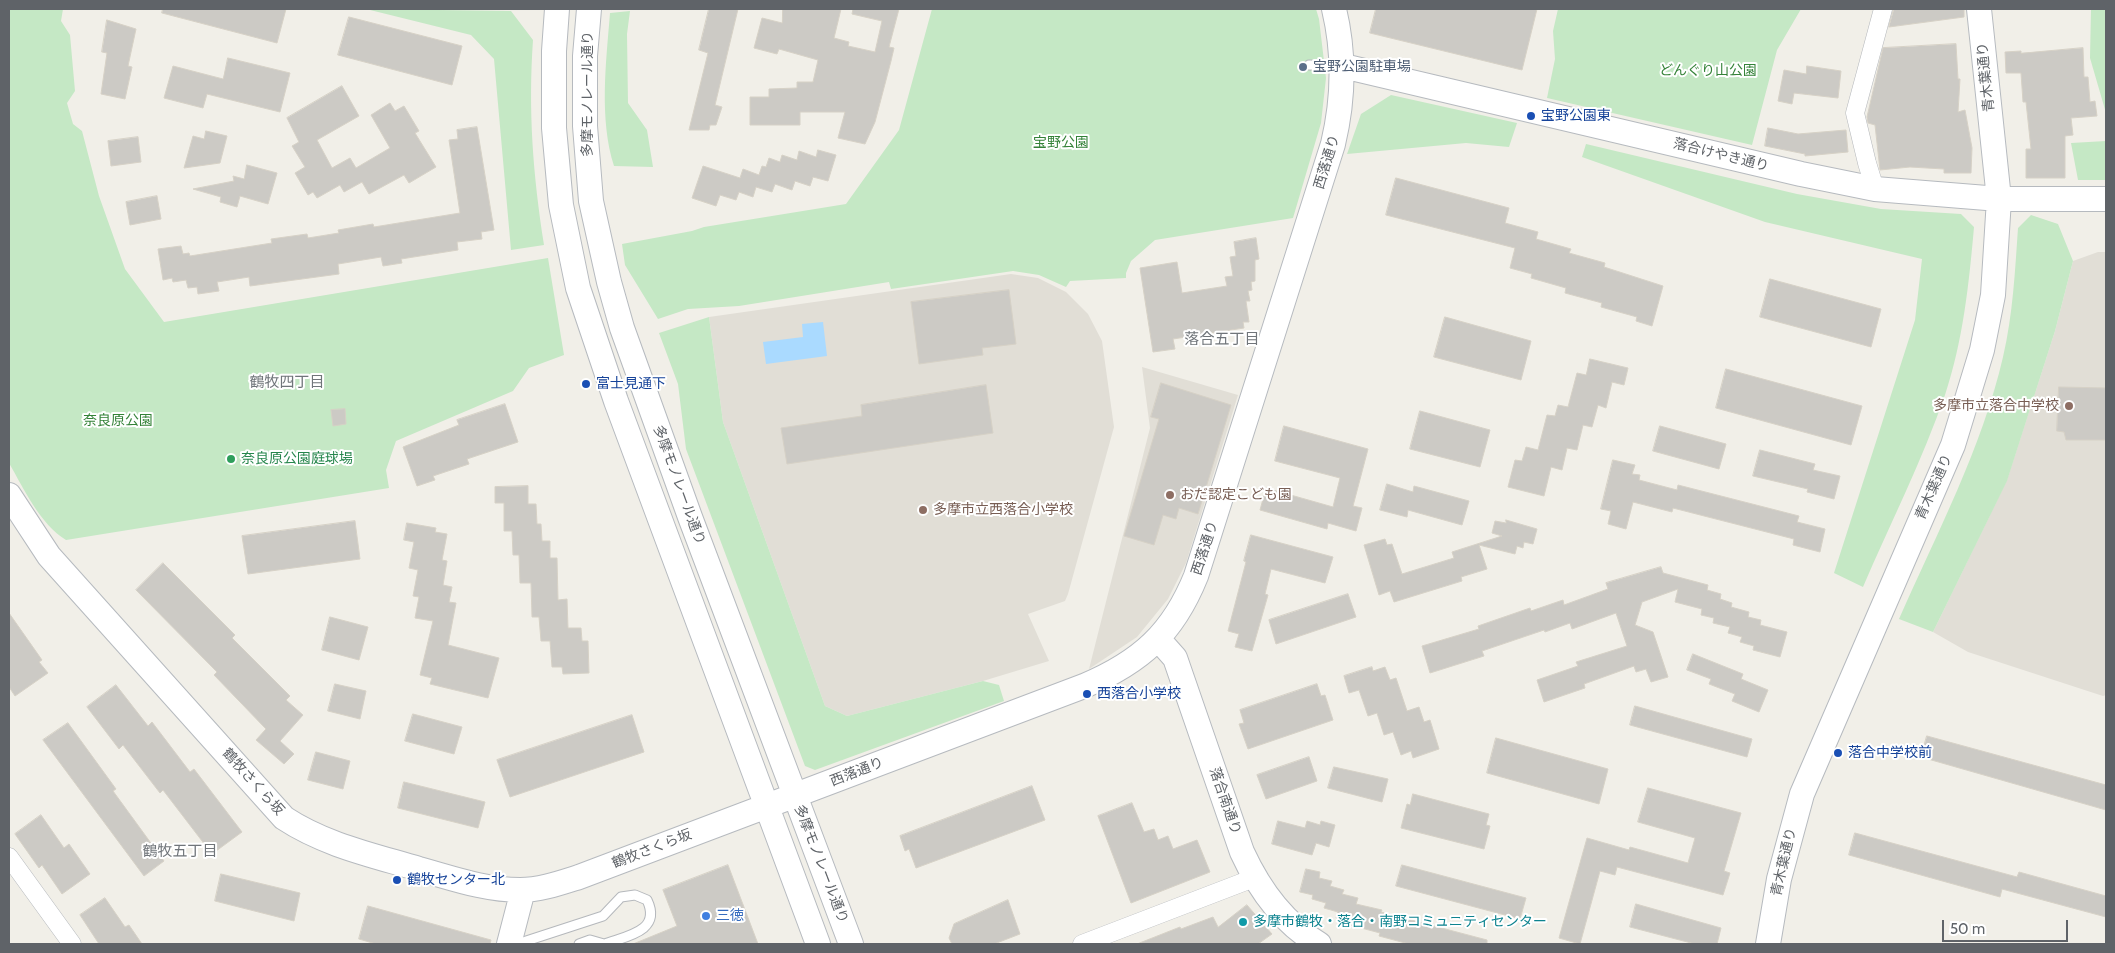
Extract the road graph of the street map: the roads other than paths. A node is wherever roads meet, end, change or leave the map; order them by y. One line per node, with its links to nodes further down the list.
1 (558, 9): 14 (street)
2 (589, 9): 13 (street, 多摩モノレール通り)
3 (1334, 9): 7 (street, 西落通り)
4 (1883, 9): 8 (street)
5 (1978, 9): 9 (street, 青木葉通り)
6 (1309, 65): 7 (lane)
7 (1343, 66): 8 (street, 落合けやき通り); 12 (street, 西落通り)
8 (1875, 189): 9 (street, 落合けやき通り)
9 (1999, 199): 10 (street, 落合けやき通り); 27 (street, 青木葉通り)
10 (2106, 199)
11 (9, 495): 17 (street, 鶴牧さくら坂)
12 (1159, 640): 13 (street, 西落通り); 16 (street, 落合南通り)
13 (795, 795): 14 (street, 鶴牧さくら坂); 24 (street, 多摩モノレール通り)
14 (767, 805): 17 (street, 鶴牧さくら坂); 23 (street)
15 (9, 857): 18 (street)
16 (1254, 878): 25 (street); 26 (street, 落合南通り)
17 (523, 890): 19 (street)
18 (66, 942)
19 (509, 944)
20 (517, 944): 22 (lane)
21 (579, 944): 22 (lane)
22 (604, 944)
23 (818, 944)
24 (851, 944)
25 (1082, 944)
26 (1319, 944)
27 (1768, 944)

